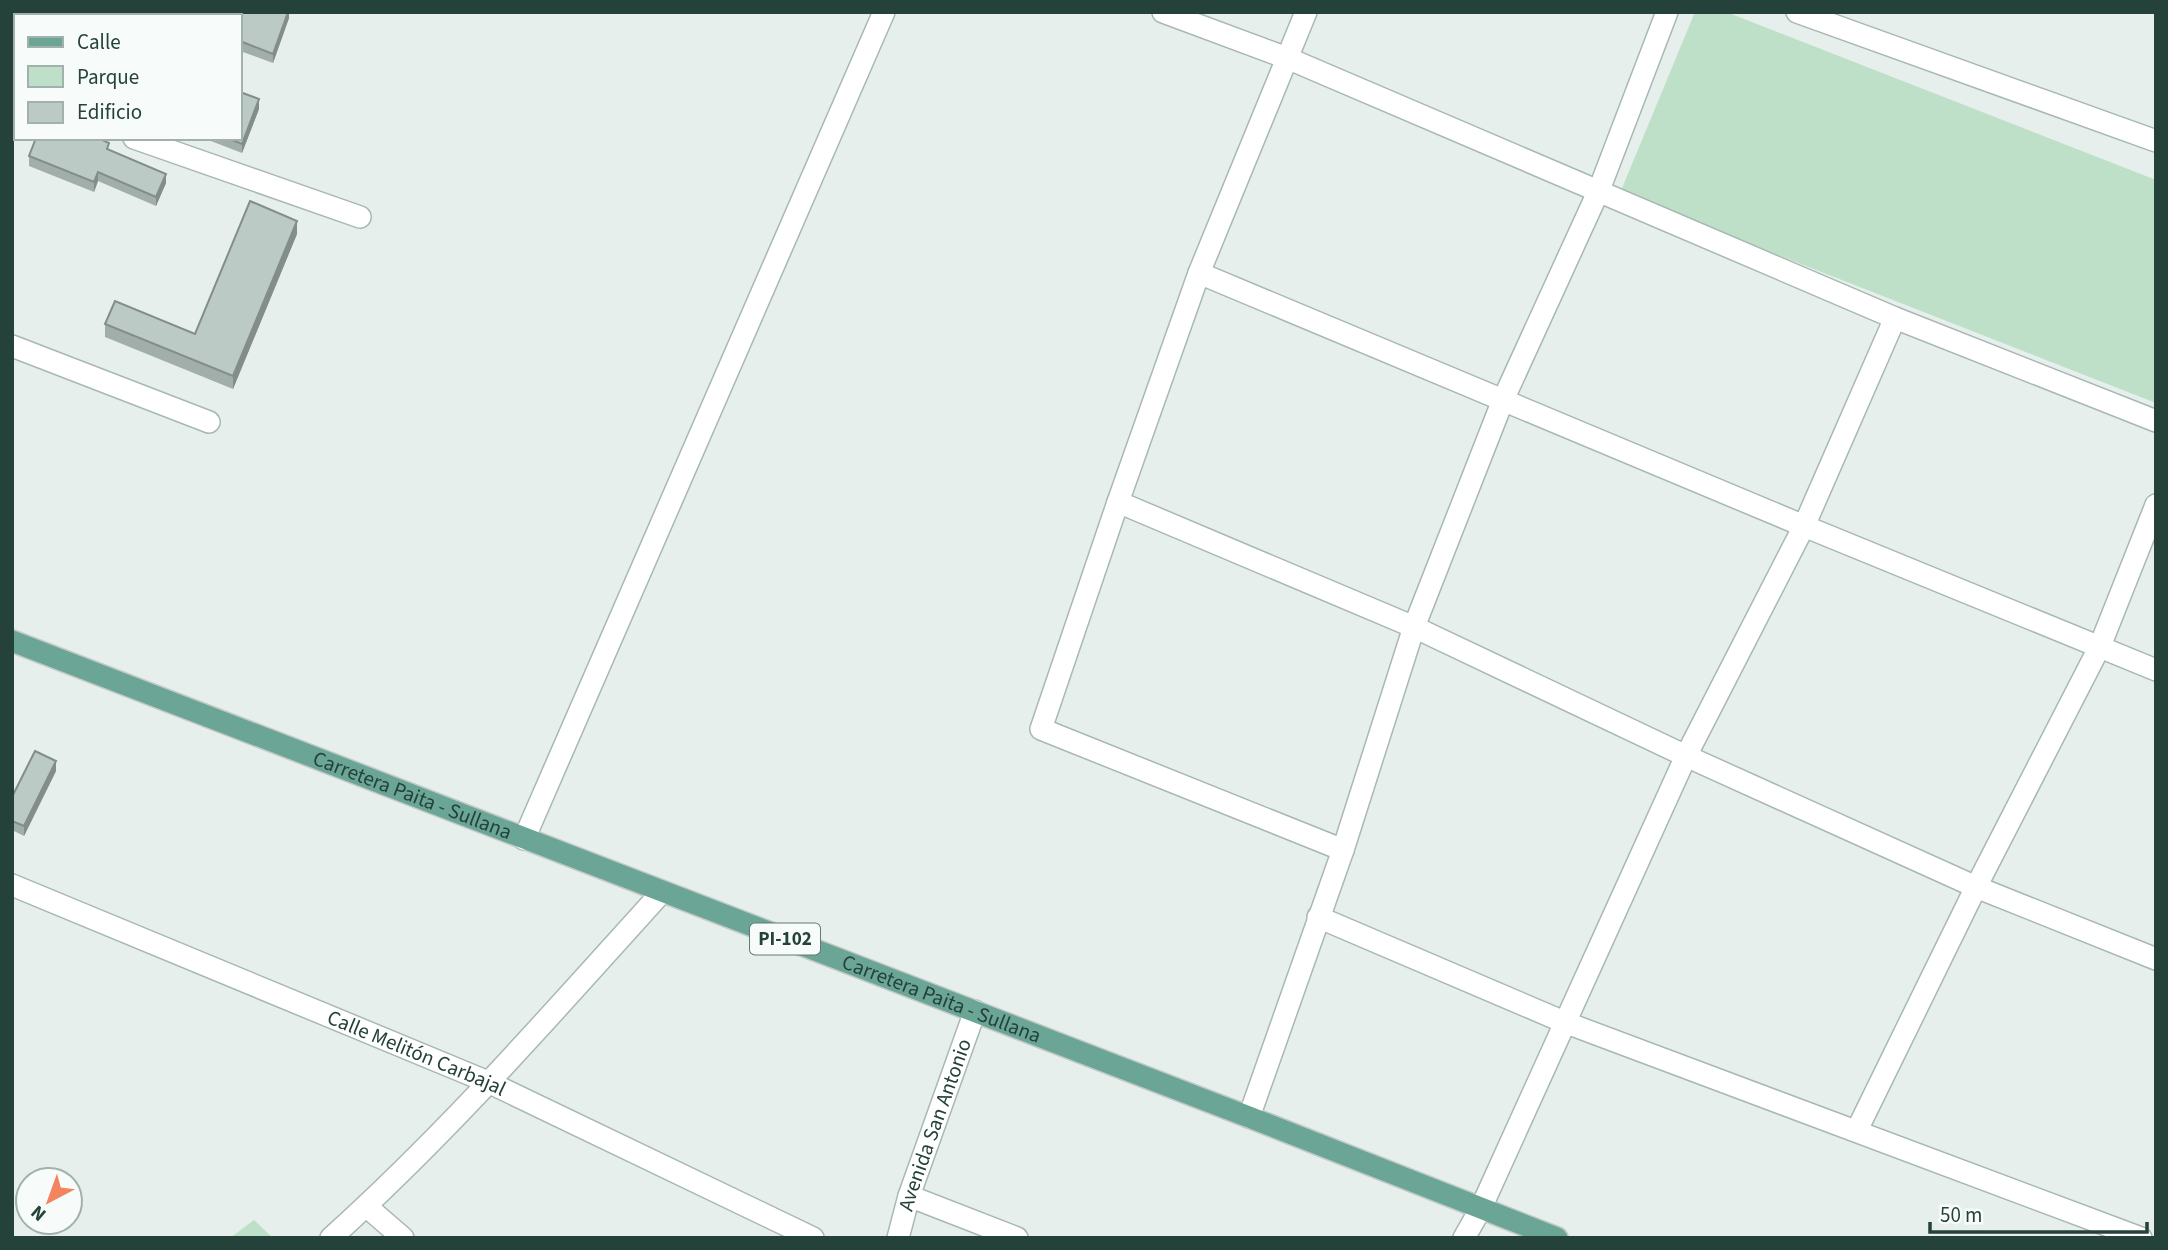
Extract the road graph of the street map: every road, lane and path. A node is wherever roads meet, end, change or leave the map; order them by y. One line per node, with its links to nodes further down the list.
1 (884, 12): 25 (street)
2 (1163, 12): 6 (street)
3 (1306, 12): 6 (street)
4 (1667, 12): 9 (street)
5 (1797, 12): 8 (street)
6 (1287, 58): 9 (street); 11 (street)
7 (140, 140): 10 (street)
8 (2156, 141)
9 (1599, 190): 12 (street); 14 (street)
10 (360, 217)
11 (1199, 273): 14 (street); 17 (street)
12 (1895, 318): 15 (street); 19 (street)
13 (14, 350): 16 (street)
14 (1503, 400): 19 (street); 20 (street)
15 (2156, 421)
16 (209, 422)
17 (1118, 502): 20 (street); 26 (street)
18 (2156, 505): 22 (street)
19 (1804, 526): 22 (street); 24 (street)
20 (1414, 627): 24 (street); 26 (street)
21 (12, 641): 25 (main road, Carretera Paita - Sullana / PI-102)
22 (2100, 646): 23 (street); 28 (street)
23 (2156, 670)
24 (1686, 756): 28 (street); 33 (street)
25 (524, 839): 29 (main road, Carretera Paita - Sullana / PI-102)
26 (1343, 850): 30 (street)
27 (12, 885): 34 (street, Calle Melitón Carbajal)
28 (1976, 887): 31 (street); 36 (street)
29 (662, 892): 32 (main road, Carretera Paita - Sullana / PI-102); 34 (street)
30 (1318, 917): 33 (street); 35 (street)
31 (2156, 959)
32 (975, 1012): 35 (main road, Carretera Paita - Sullana / PI-102); 37 (street, Avenida San Antonio)
33 (1564, 1022): 36 (street); 39 (street)
34 (488, 1082): 38 (street); 42 (street, Calle Melitón Carbajal)
35 (1249, 1117): 39 (main road, Carretera Paita - Sullana / PI-102)
36 (1857, 1130): 47 (street)
37 (909, 1196): 43 (street, Avenida San Antonio); 44 (street)
38 (366, 1206): 40 (street); 41 (street)
39 (1481, 1208): 45 (street); 46 (main road, Carretera Paita - Sullana / PI-102)
40 (331, 1238)
41 (403, 1238)
42 (813, 1238)
43 (898, 1238)
44 (1017, 1238)
45 (1464, 1238)
46 (1557, 1238)
47 (2141, 1238)

